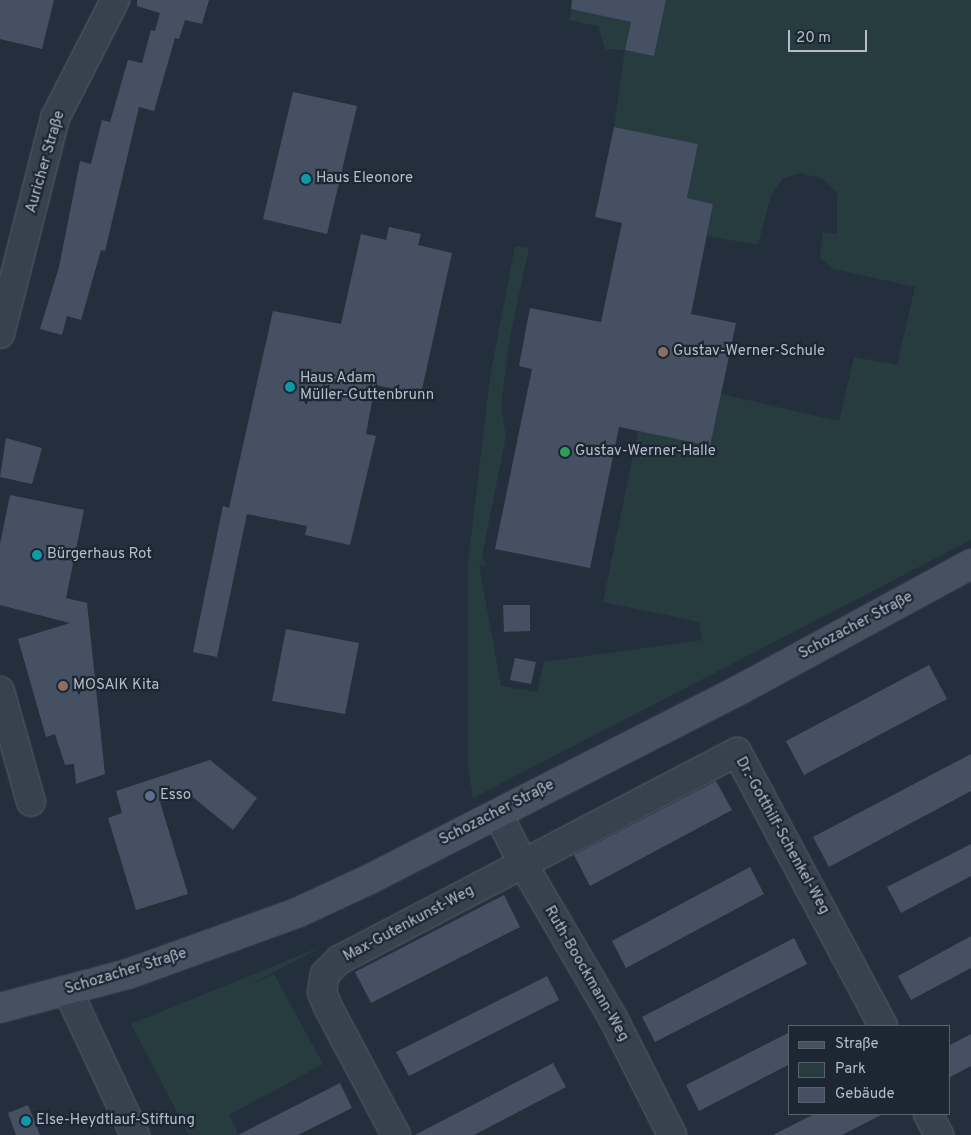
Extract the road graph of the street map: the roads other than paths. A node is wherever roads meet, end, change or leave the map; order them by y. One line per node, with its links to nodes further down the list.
1 (115, 0): 2 (street, Auricher Straße)
2 (0, 334)
3 (971, 564): 6 (main road, Schozacher Straße)
4 (0, 691): 5 (street)
5 (30, 802)
6 (498, 814): 7 (street, Ruth-Boockmann-Weg); 8 (main road, Schozacher Straße)
7 (523, 864): 10 (street, Dr.-Gotthilf-Schenkel-Weg); 13 (street, Max-Gutenkunst-Weg); 14 (street, Ruth-Boockmann-Weg)
8 (68, 991): 9 (main road, Schozacher Straße); 12 (street)
9 (0, 1008)
10 (882, 1025)
11 (929, 1115): 15 (street)
12 (135, 1135)
13 (396, 1135)
14 (672, 1135)
15 (939, 1135)

